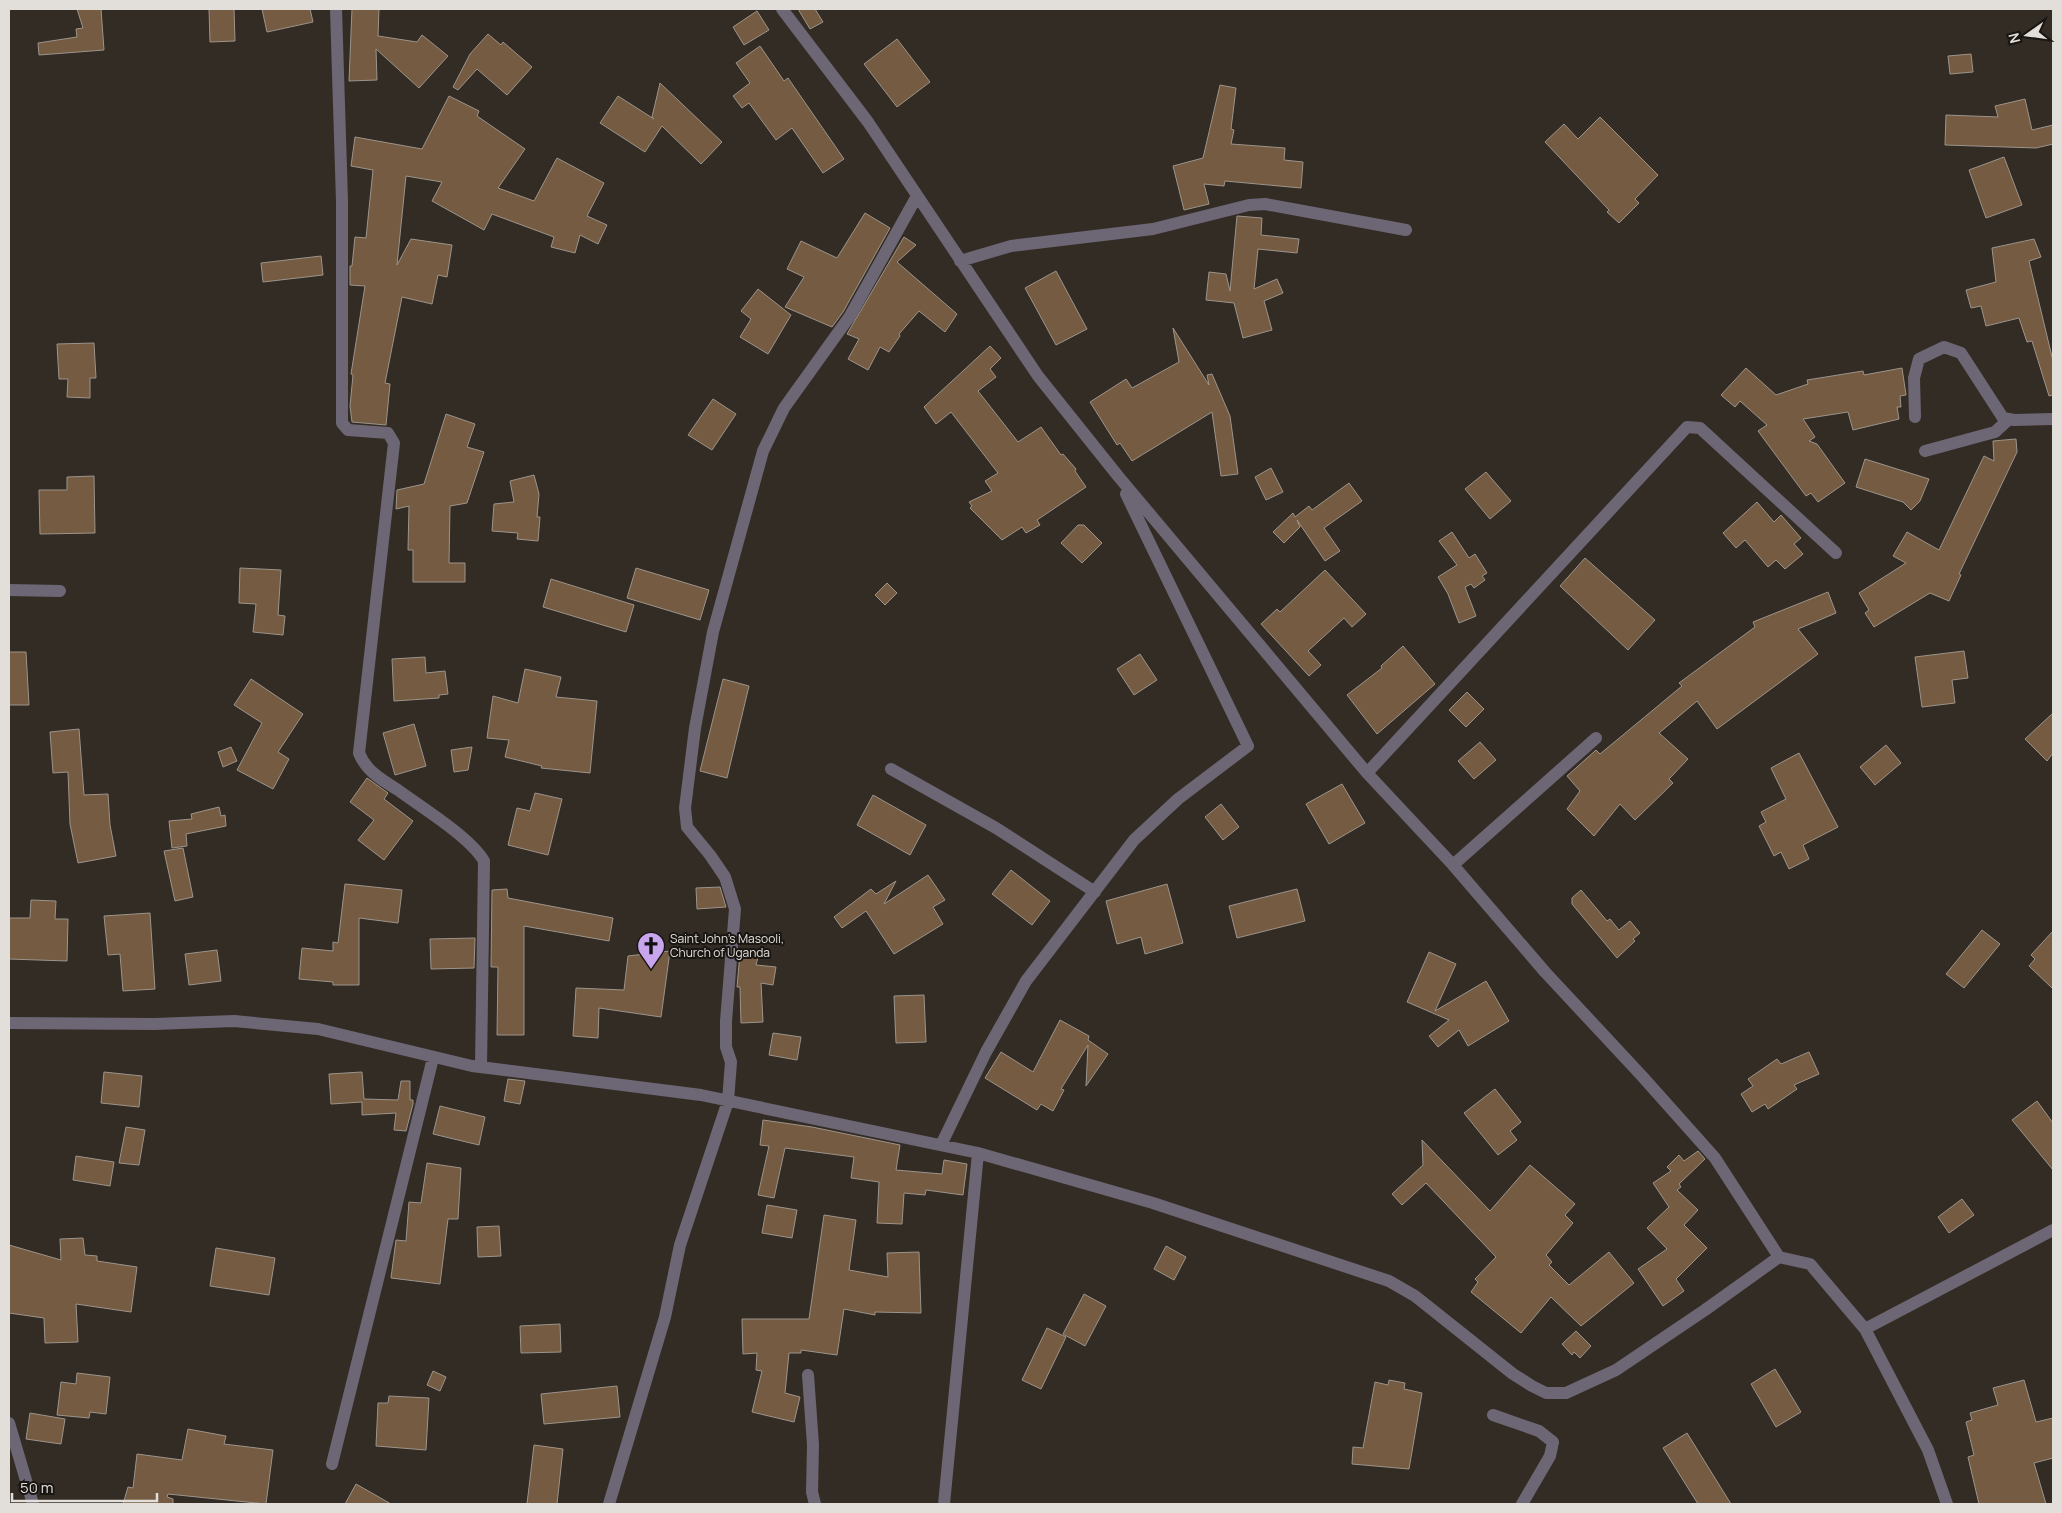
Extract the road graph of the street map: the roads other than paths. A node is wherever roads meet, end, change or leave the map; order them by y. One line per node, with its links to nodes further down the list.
1 (336, 9): 21 (street)
2 (782, 9): 3 (street)
3 (917, 196): 5 (street); 22 (street)
4 (1406, 230): 5 (street)
5 (960, 261): 10 (street)
6 (1915, 417): 8 (street)
7 (2053, 419): 8 (street)
8 (2008, 420): 9 (street)
9 (1925, 451)
10 (1118, 476): 16 (street); 18 (street)
11 (1836, 553): 16 (street)
12 (9, 590): 13 (street)
13 (60, 591)
14 (1596, 738): 17 (street)
15 (891, 769): 18 (street)
16 (1367, 773): 17 (street)
17 (1453, 864): 26 (street)
18 (1094, 892): 23 (street)
19 (9, 1023): 20 (street)
20 (434, 1058): 21 (street); 31 (street)
21 (482, 1067): 22 (street)
22 (728, 1101): 23 (street); 33 (street)
23 (941, 1145): 24 (street)
24 (978, 1153): 26 (street); 35 (street)
25 (2053, 1230): 27 (street)
26 (1779, 1256): 27 (street)
27 (1865, 1329): 37 (street)
28 (808, 1375): 34 (street)
29 (1493, 1415): 36 (street)
30 (9, 1423): 32 (street)
31 (332, 1464)
32 (33, 1504)
33 (610, 1504)
34 (815, 1504)
35 (944, 1504)
36 (1522, 1504)
37 (1947, 1504)

